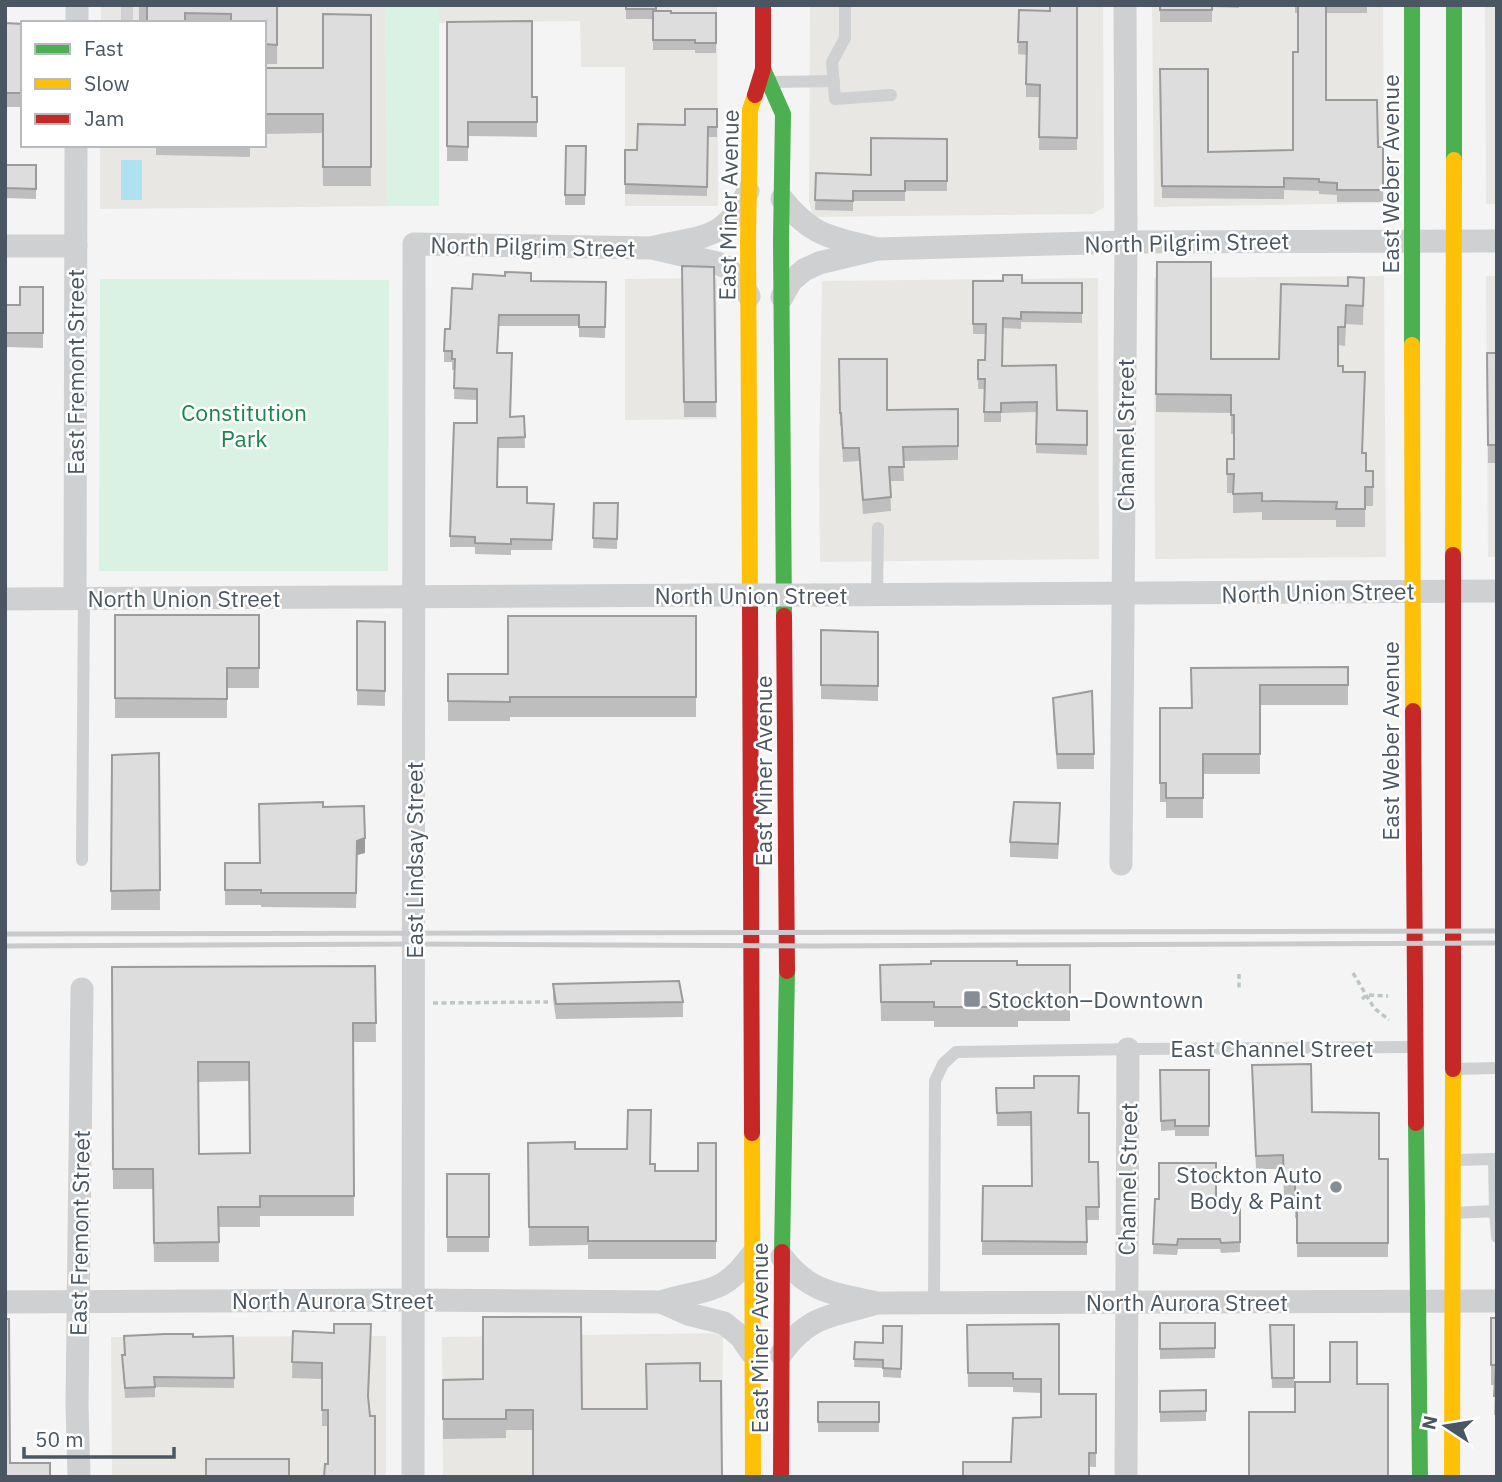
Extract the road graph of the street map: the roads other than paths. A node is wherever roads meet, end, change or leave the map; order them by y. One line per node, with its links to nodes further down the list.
1 (763, 5): 6 (street, East Miner Avenue)
2 (845, 5): 7 (lane)
3 (1125, 5): 15 (street, Channel Street)
4 (1412, 5): 12 (street, East Weber Avenue)
5 (1454, 5): 13 (street)
6 (766, 76): 7 (lane); 10 (street, East Miner Avenue); 11 (street, East Miner Avenue)
7 (834, 81): 8 (lane)
8 (891, 95)
9 (76, 147): 17 (street, East Fremont Street)
10 (749, 188): 19 (street, North Pilgrim Street); 21 (street, East Miner Avenue)
11 (782, 199): 20 (street, North Pilgrim Street); 22 (street, East Miner Avenue)
12 (1414, 240): 13 (street, North Pilgrim Street); 15 (street, North Pilgrim Street); 24 (street, East Weber Avenue)
13 (1452, 240): 14 (street, North Pilgrim Street); 25 (street)
14 (1497, 241)
15 (1125, 242): 20 (street, North Pilgrim Street); 28 (street, Channel Street)
16 (414, 244): 19 (street, North Pilgrim Street); 29 (street, East Lindsay Street)
17 (76, 246): 18 (street); 30 (street, East Fremont Street)
18 (5, 247)
19 (652, 248): 21 (street, North Pilgrim Street)
20 (877, 249): 22 (street, North Pilgrim Street)
21 (749, 296): 44 (street, East Miner Avenue)
22 (782, 298): 45 (street, East Miner Avenue)
23 (878, 528): 27 (lane)
24 (1413, 590): 25 (street, North Union Street); 28 (street, North Union Street); 35 (street, East Weber Avenue)
25 (1453, 590): 26 (street, North Union Street); 38 (street)
26 (1497, 591)
27 (877, 594): 28 (street, North Union Street); 29 (street, North Union Street, bridge)
28 (1124, 594): 33 (street, Channel Street)
29 (414, 596): 30 (street, North Union Street); 46 (street, East Lindsay Street)
30 (79, 598): 31 (street, North Union Street); 32 (lane)
31 (5, 599)
32 (82, 860)
33 (1121, 864)
34 (82, 989): 47 (street, East Fremont Street)
35 (1416, 1047): 36 (lane, East Channel Street); 48 (street, East Weber Avenue)
36 (1128, 1049): 53 (street, Channel Street); 55 (lane, East Channel Street)
37 (1497, 1068): 38 (lane)
38 (1451, 1070): 40 (street)
39 (1495, 1159): 40 (lane); 41 (lane)
40 (1451, 1160): 42 (street)
41 (1495, 1211): 42 (lane); 43 (lane)
42 (1451, 1213): 49 (street)
43 (1497, 1237)
44 (751, 1256): 52 (street, North Aurora Street); 56 (street, East Miner Avenue)
45 (782, 1257): 54 (street, North Aurora Street); 57 (street, East Miner Avenue)
46 (413, 1300): 47 (street, North Aurora Street); 52 (street, North Aurora Street); 59 (street, East Lindsay Street)
47 (78, 1301): 51 (street, North Aurora Street); 58 (street, East Fremont Street)
48 (1419, 1301): 49 (street, North Aurora Street); 53 (street, North Aurora Street); 63 (street, East Weber Avenue)
49 (1451, 1301): 50 (street, North Aurora Street); 64 (street)
50 (1497, 1301)
51 (5, 1302)
52 (661, 1302): 56 (street, North Aurora Street)
53 (1126, 1302): 55 (street, North Aurora Street); 62 (street, Channel Street)
54 (878, 1303): 55 (street, North Aurora Street); 57 (street, North Aurora Street)
55 (934, 1303)
56 (751, 1352): 60 (street, East Miner Avenue)
57 (781, 1354): 61 (street, East Miner Avenue)
58 (79, 1477)
59 (413, 1477)
60 (753, 1477)
61 (781, 1477)
62 (1126, 1477)
63 (1420, 1477)
64 (1452, 1477)

